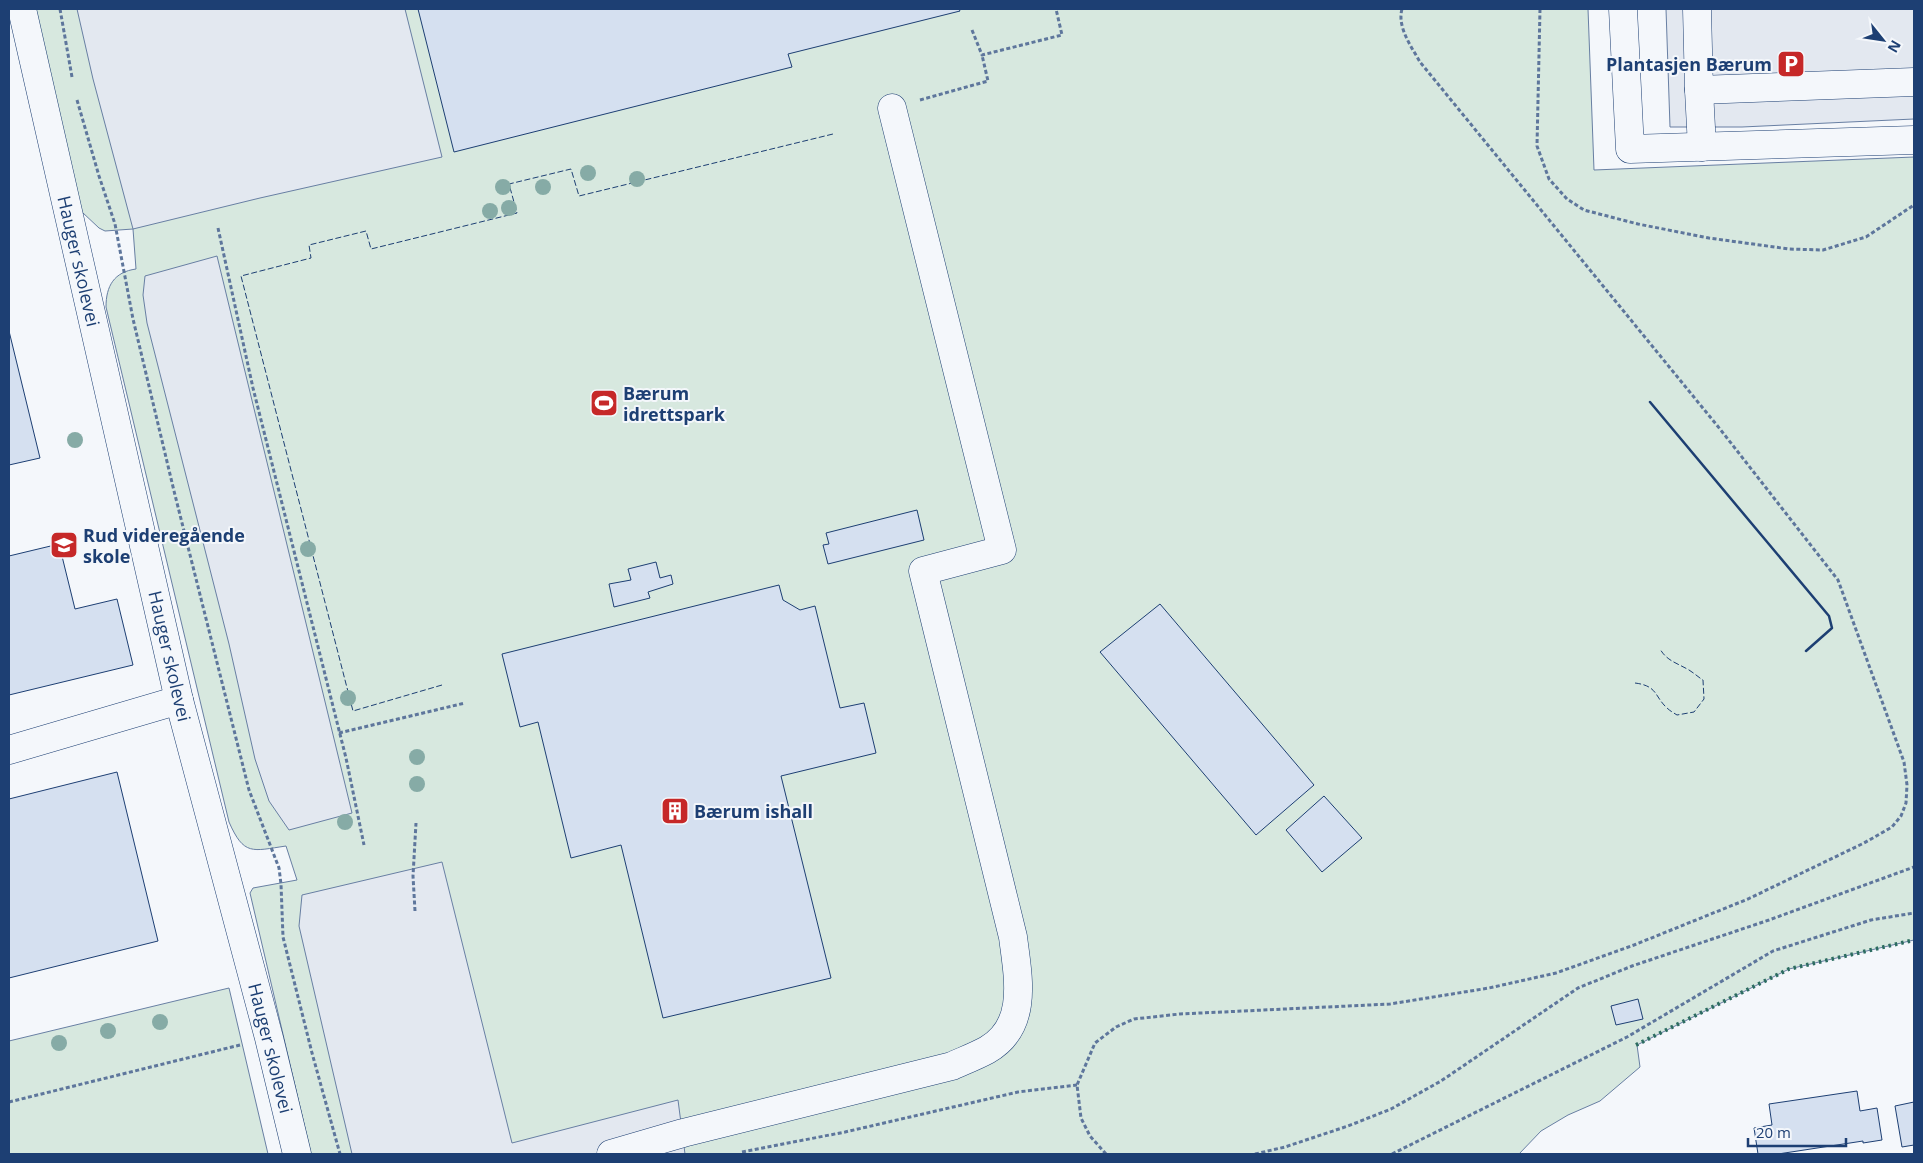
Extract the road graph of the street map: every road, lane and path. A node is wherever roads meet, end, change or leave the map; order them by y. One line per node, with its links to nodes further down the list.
1 (22, 9): 19 (street, Hauger skolevei)
2 (60, 9): 10 (path)
3 (1056, 9): 9 (path)
4 (1402, 9): 29 (path)
5 (1540, 9): 17 (path)
6 (1623, 9): 16 (street)
7 (1697, 9): 12 (street)
8 (972, 30): 9 (path)
9 (982, 55): 14 (path)
10 (72, 81)
11 (1914, 82): 12 (street)
12 (1699, 90): 16 (street)
13 (76, 100): 32 (path)
14 (892, 108): 33 (street)
15 (1914, 140): 16 (street)
16 (1702, 147)
17 (1914, 205)
18 (218, 228): 21 (path)
19 (179, 700): 22 (street); 28 (street, Hauger skolevei)
20 (465, 703): 21 (path)
21 (339, 733): 24 (path)
22 (9, 750)
23 (416, 823): 26 (path)
24 (364, 845)
25 (1914, 867): 36 (path)
26 (415, 911)
27 (1914, 914): 37 (path)
28 (270, 1038): 30 (path); 31 (street, Hauger skolevei)
29 (1077, 1085): 34 (path); 35 (path)
30 (9, 1102)
31 (297, 1154)
32 (340, 1154)
33 (611, 1154)
34 (733, 1154)
35 (1106, 1154)
36 (1255, 1154)
37 (1392, 1154)

